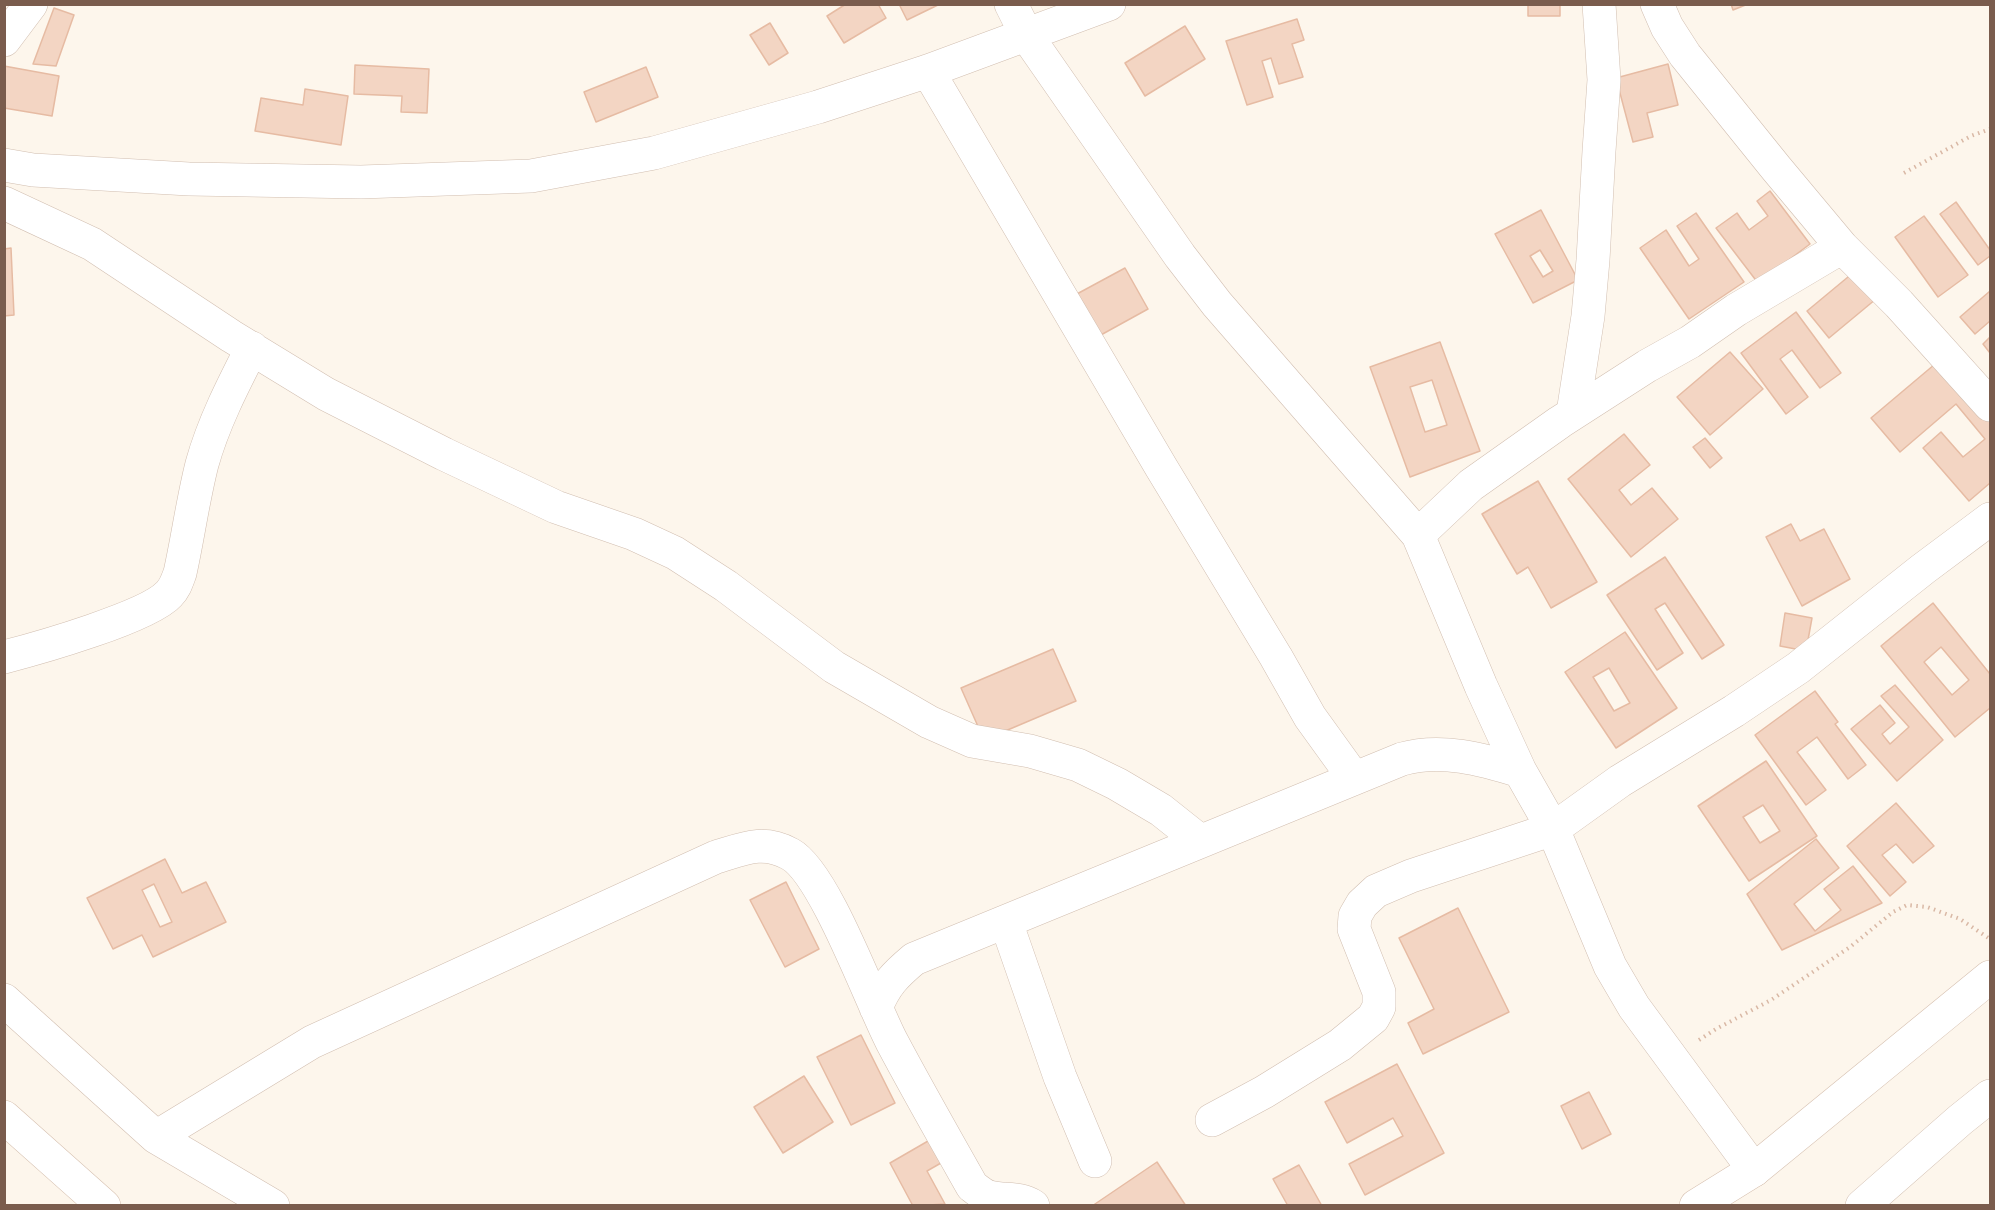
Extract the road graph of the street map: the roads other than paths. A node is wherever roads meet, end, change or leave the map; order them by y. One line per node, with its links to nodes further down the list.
1 (31, 4): 7 (street)
2 (1011, 4): 6 (street)
3 (1109, 4): 6 (street)
4 (1599, 4): 14 (street)
5 (1657, 4): 11 (street)
6 (1027, 36): 8 (street); 16 (street)
7 (4, 40)
8 (928, 71): 9 (street); 19 (street)
9 (4, 165)
10 (4, 203): 12 (street)
11 (1842, 247): 13 (street); 14 (street)
12 (252, 348): 17 (street); 21 (street)
13 (1990, 405)
14 (1573, 413): 16 (street)
15 (1990, 519): 20 (street)
16 (1418, 535): 18 (street)
17 (4, 657)
18 (1520, 771): 19 (street); 20 (street)
19 (1354, 778): 21 (street)
20 (1553, 830): 30 (street); 33 (street)
21 (1200, 841): 22 (street)
22 (1006, 921): 24 (street); 32 (street)
23 (844, 936): 24 (street); 27 (street); 31 (street)
24 (914, 959): 27 (street)
25 (1990, 977): 33 (street)
26 (4, 1000): 31 (street)
27 (876, 1008): 36 (street)
28 (1990, 1096): 38 (street)
29 (4, 1117): 34 (street)
30 (1212, 1120)
31 (156, 1137): 35 (street)
32 (1095, 1161)
33 (1754, 1170): 37 (street)
34 (104, 1206)
35 (273, 1206)
36 (1033, 1206)
37 (1696, 1206)
38 (1862, 1206)

